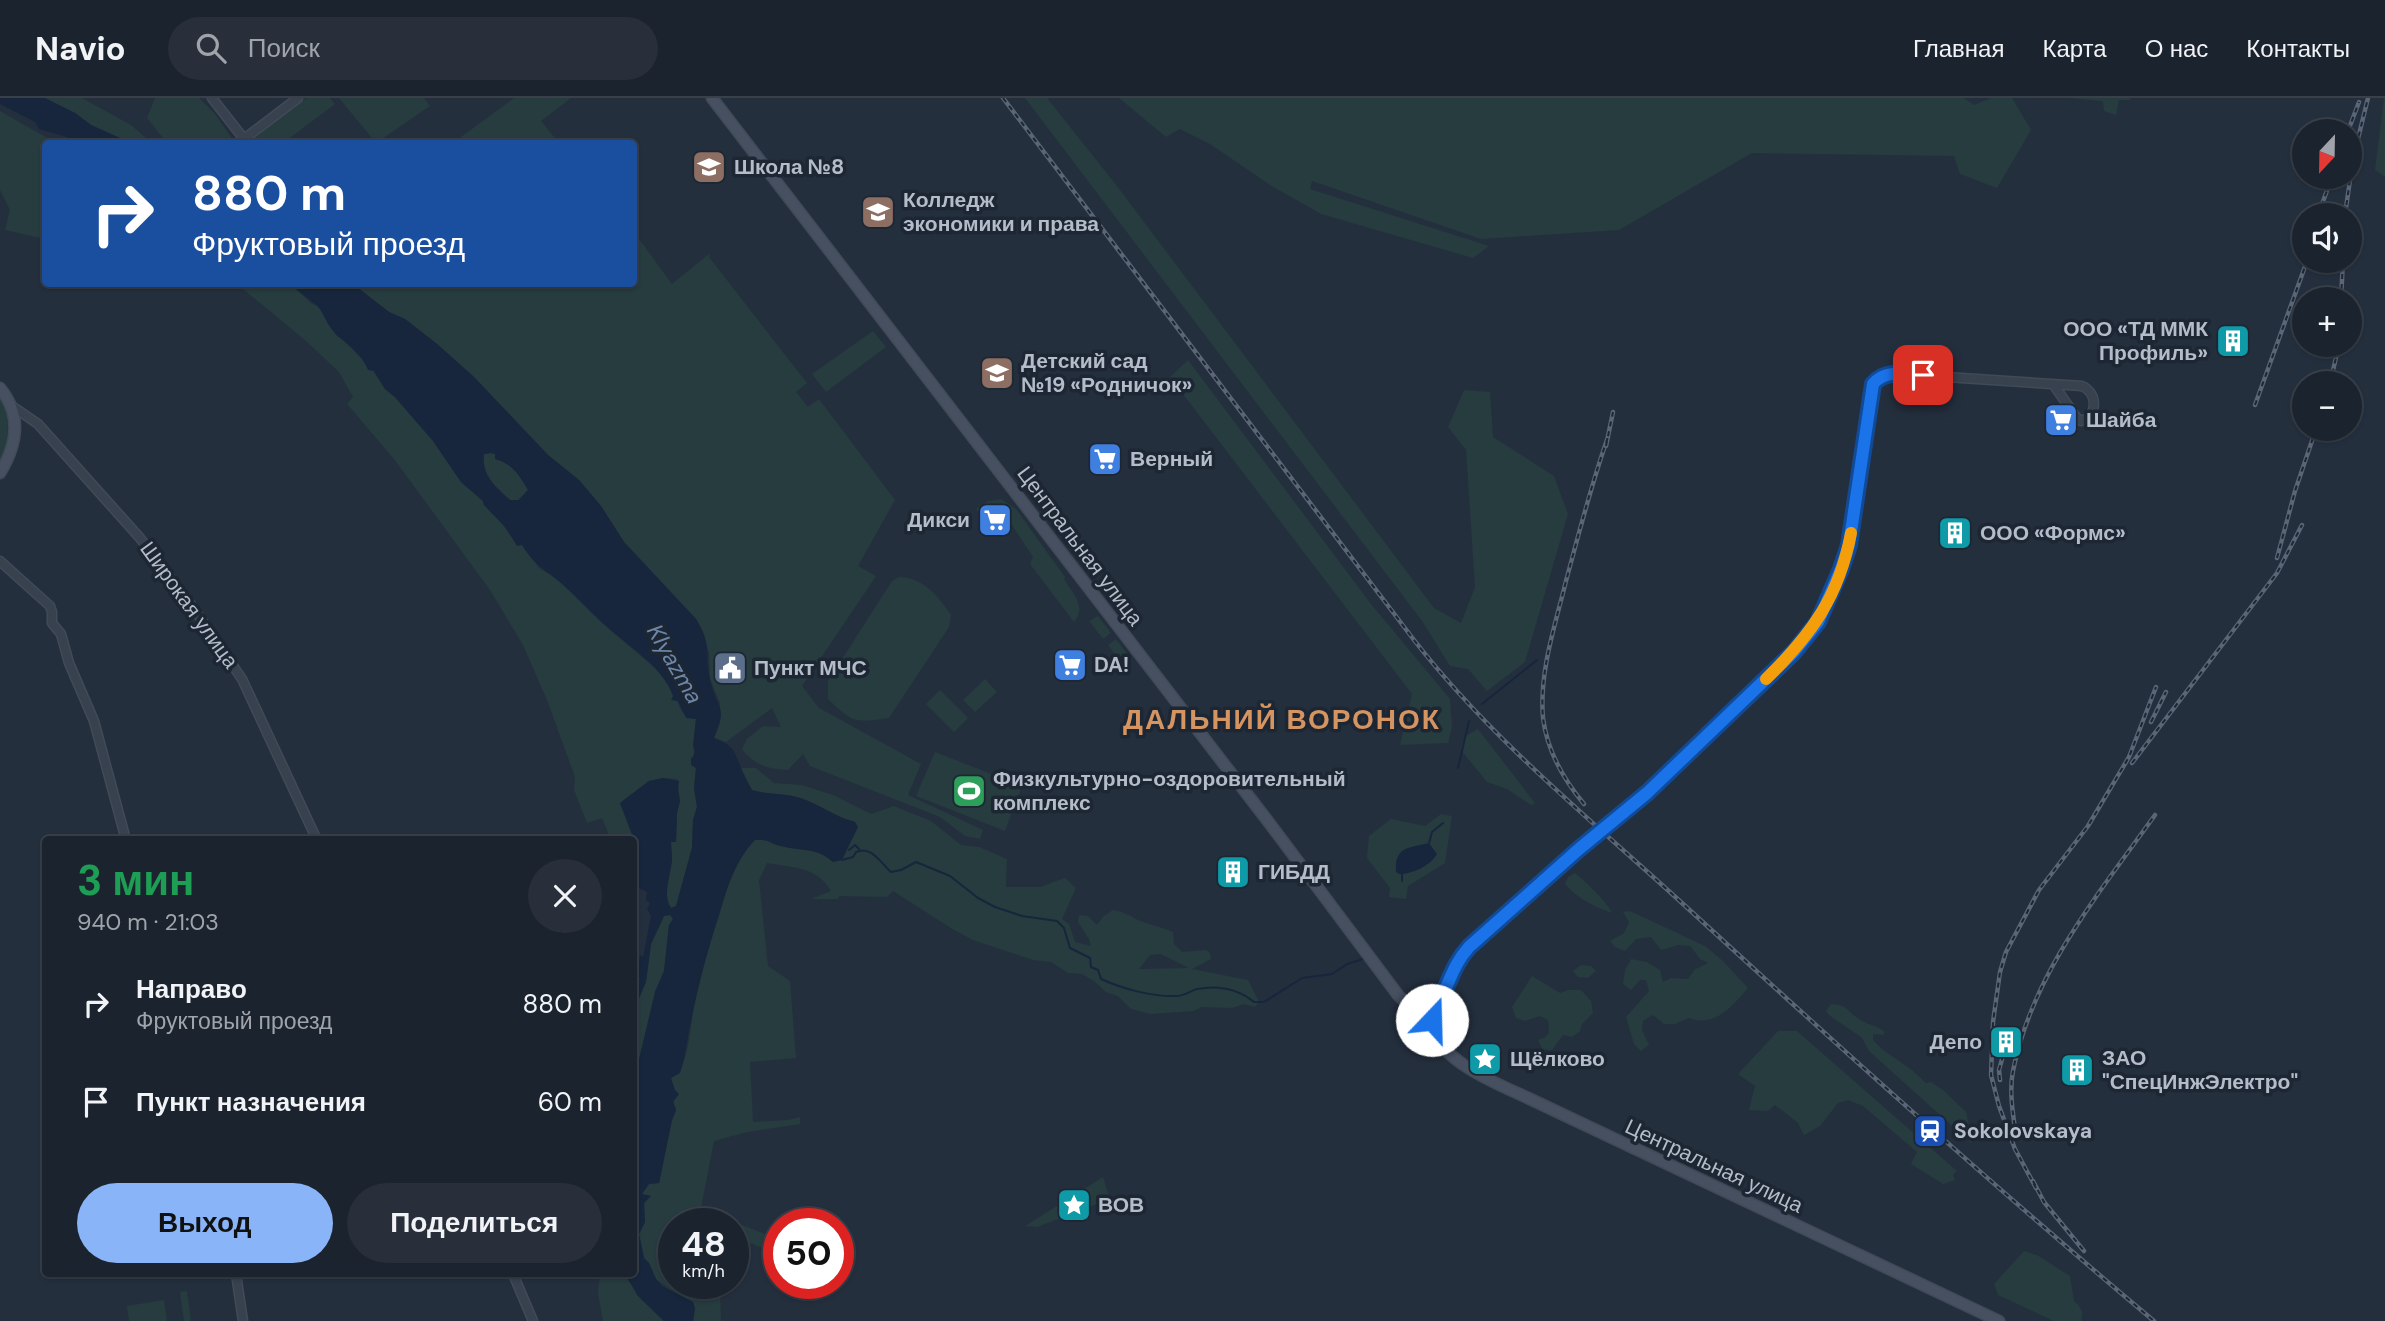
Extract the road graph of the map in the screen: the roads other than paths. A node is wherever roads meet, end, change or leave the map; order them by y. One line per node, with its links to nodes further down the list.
1 (212, 98): 2 (street)
2 (298, 98)
3 (712, 98): 11 (main road, Центральная улица)
4 (2053, 384): 4 (street); 11 (street)
5 (0, 388): 6 (main road)
6 (12, 406): 7 (main road); 10 (street, Широкая улица)
7 (0, 473)
8 (0, 561): 9 (street)
9 (125, 836)
10 (315, 836)
11 (1424, 1015): 16 (main road, Центральная улица)
12 (236, 1277): 14 (street)
13 (514, 1277): 15 (street)
14 (243, 1321)
15 (533, 1321)
16 (1999, 1321)

